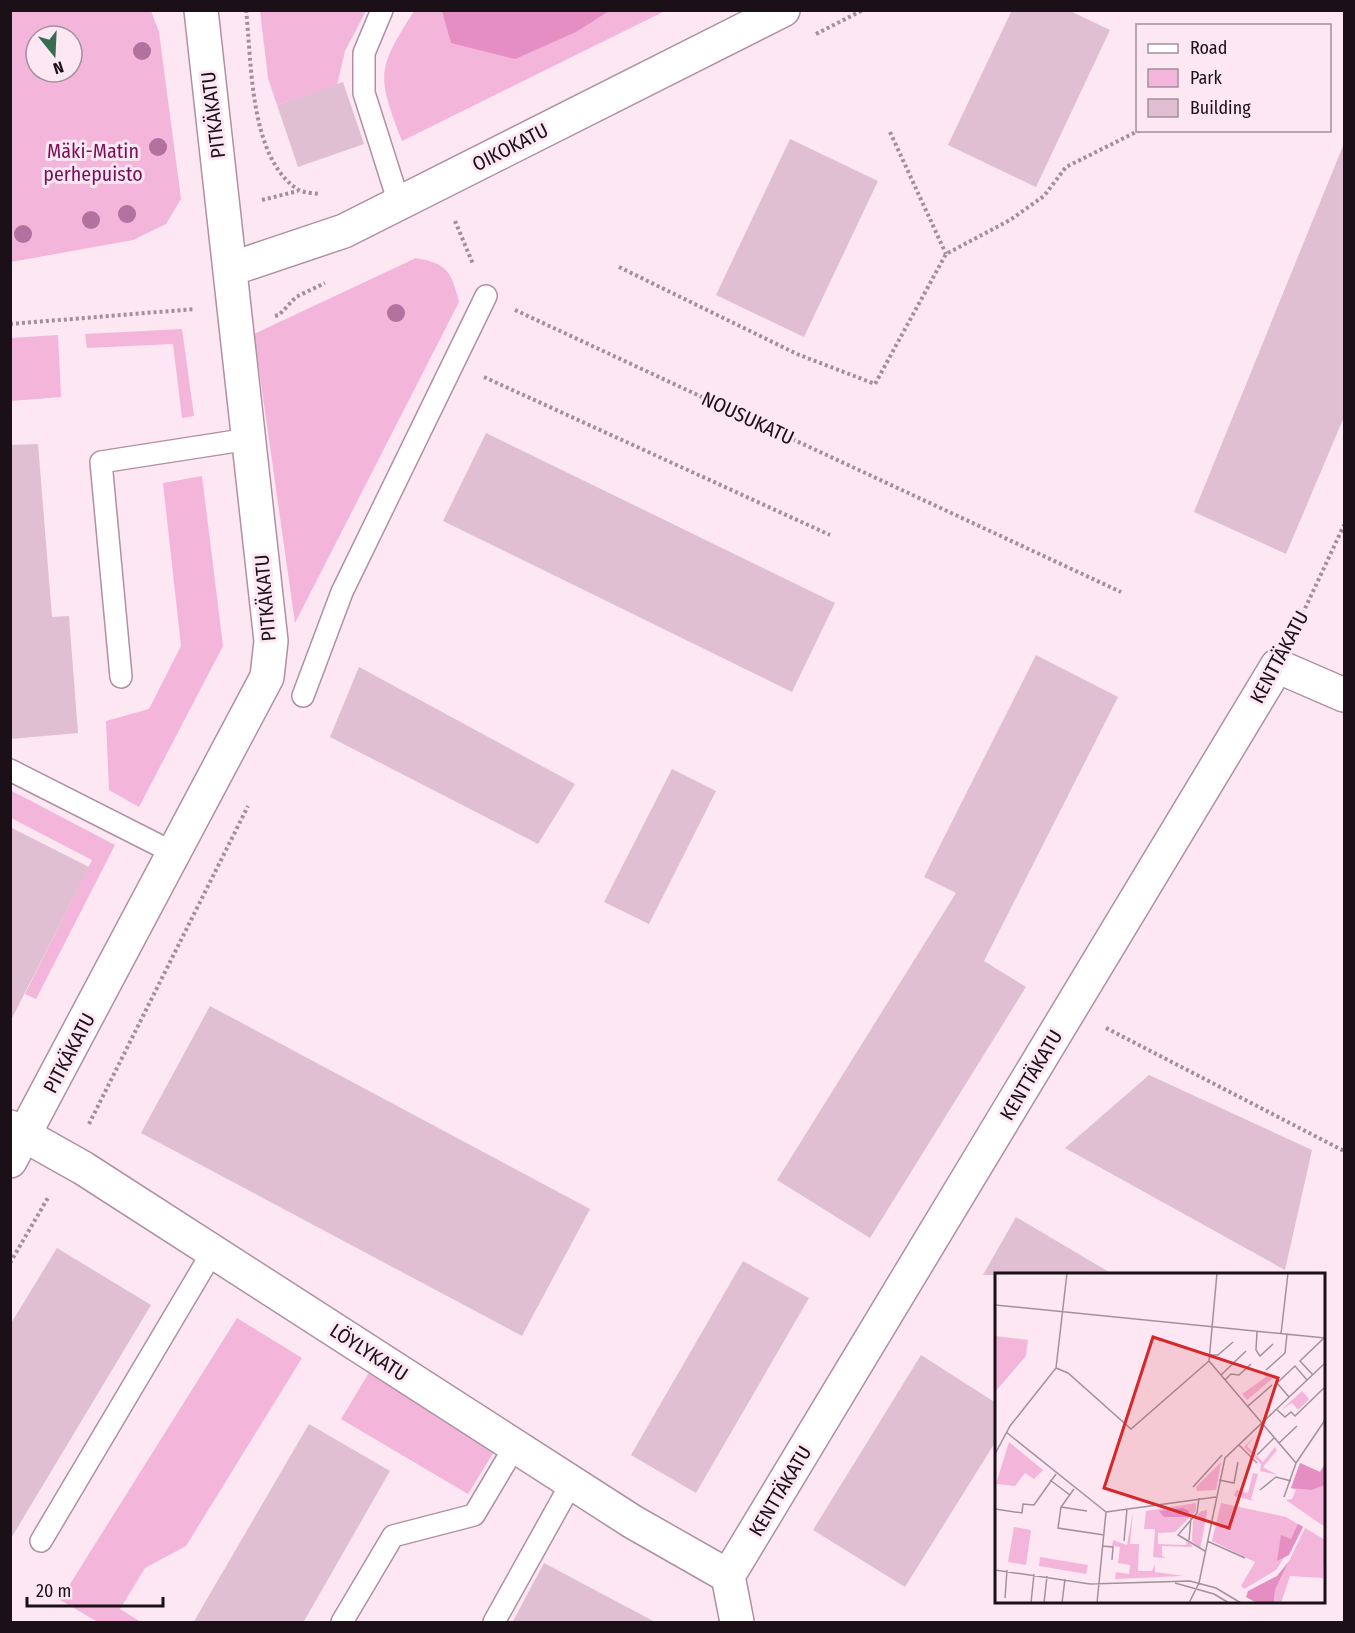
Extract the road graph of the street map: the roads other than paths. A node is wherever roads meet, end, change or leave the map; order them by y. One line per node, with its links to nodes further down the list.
1 (201, 10): 5 (street, PITKÄKATU)
2 (382, 10): 4 (lane)
3 (783, 10): 4 (street, OIKOKATU)
4 (399, 203): 5 (street, OIKOKATU)
5 (231, 269): 7 (street, PITKÄKATU)
6 (486, 296): 10 (lane)
7 (249, 439): 8 (lane); 12 (street, PITKÄKATU)
8 (121, 677)
9 (1344, 695): 18 (street, KENTTÄKATU)
10 (303, 696)
11 (10, 770): 12 (lane)
12 (174, 854): 13 (street, PITKÄKATU)
13 (16, 1141): 14 (street, LÖYLYKATU)
14 (213, 1251): 15 (street, LÖYLYKATU); 17 (lane)
15 (515, 1446): 16 (street, LÖYLYKATU); 19 (lane)
16 (572, 1482): 18 (street, LÖYLYKATU); 20 (lane)
17 (41, 1541)
18 (729, 1576): 21 (street)
19 (342, 1623)
20 (494, 1623)
21 (737, 1623)

